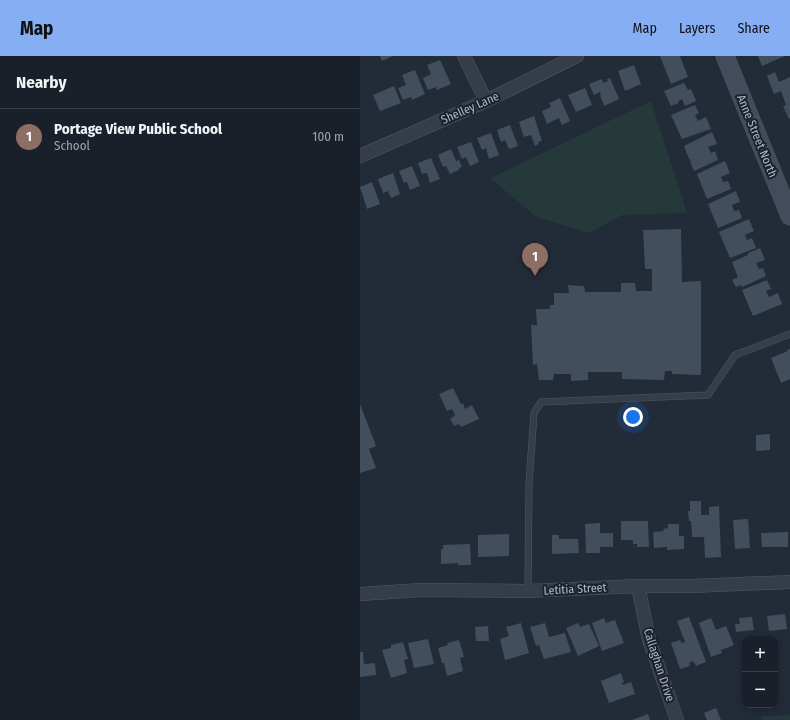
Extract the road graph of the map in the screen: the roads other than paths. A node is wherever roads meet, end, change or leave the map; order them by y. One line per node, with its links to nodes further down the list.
1 (464, 56): 4 (street)
2 (577, 56): 4 (street, Shelley Lane)
3 (725, 56): 6 (street, Anne Street North)
4 (486, 101): 5 (street, Shelley Lane)
5 (360, 156)
6 (790, 216)
7 (790, 334): 10 (lane)
8 (790, 582): 9 (street, Letitia Street)
9 (638, 586): 10 (street, Letitia Street); 12 (street, Callaghan Drive)
10 (528, 591): 11 (street, Letitia Street)
11 (360, 594)
12 (677, 720)

